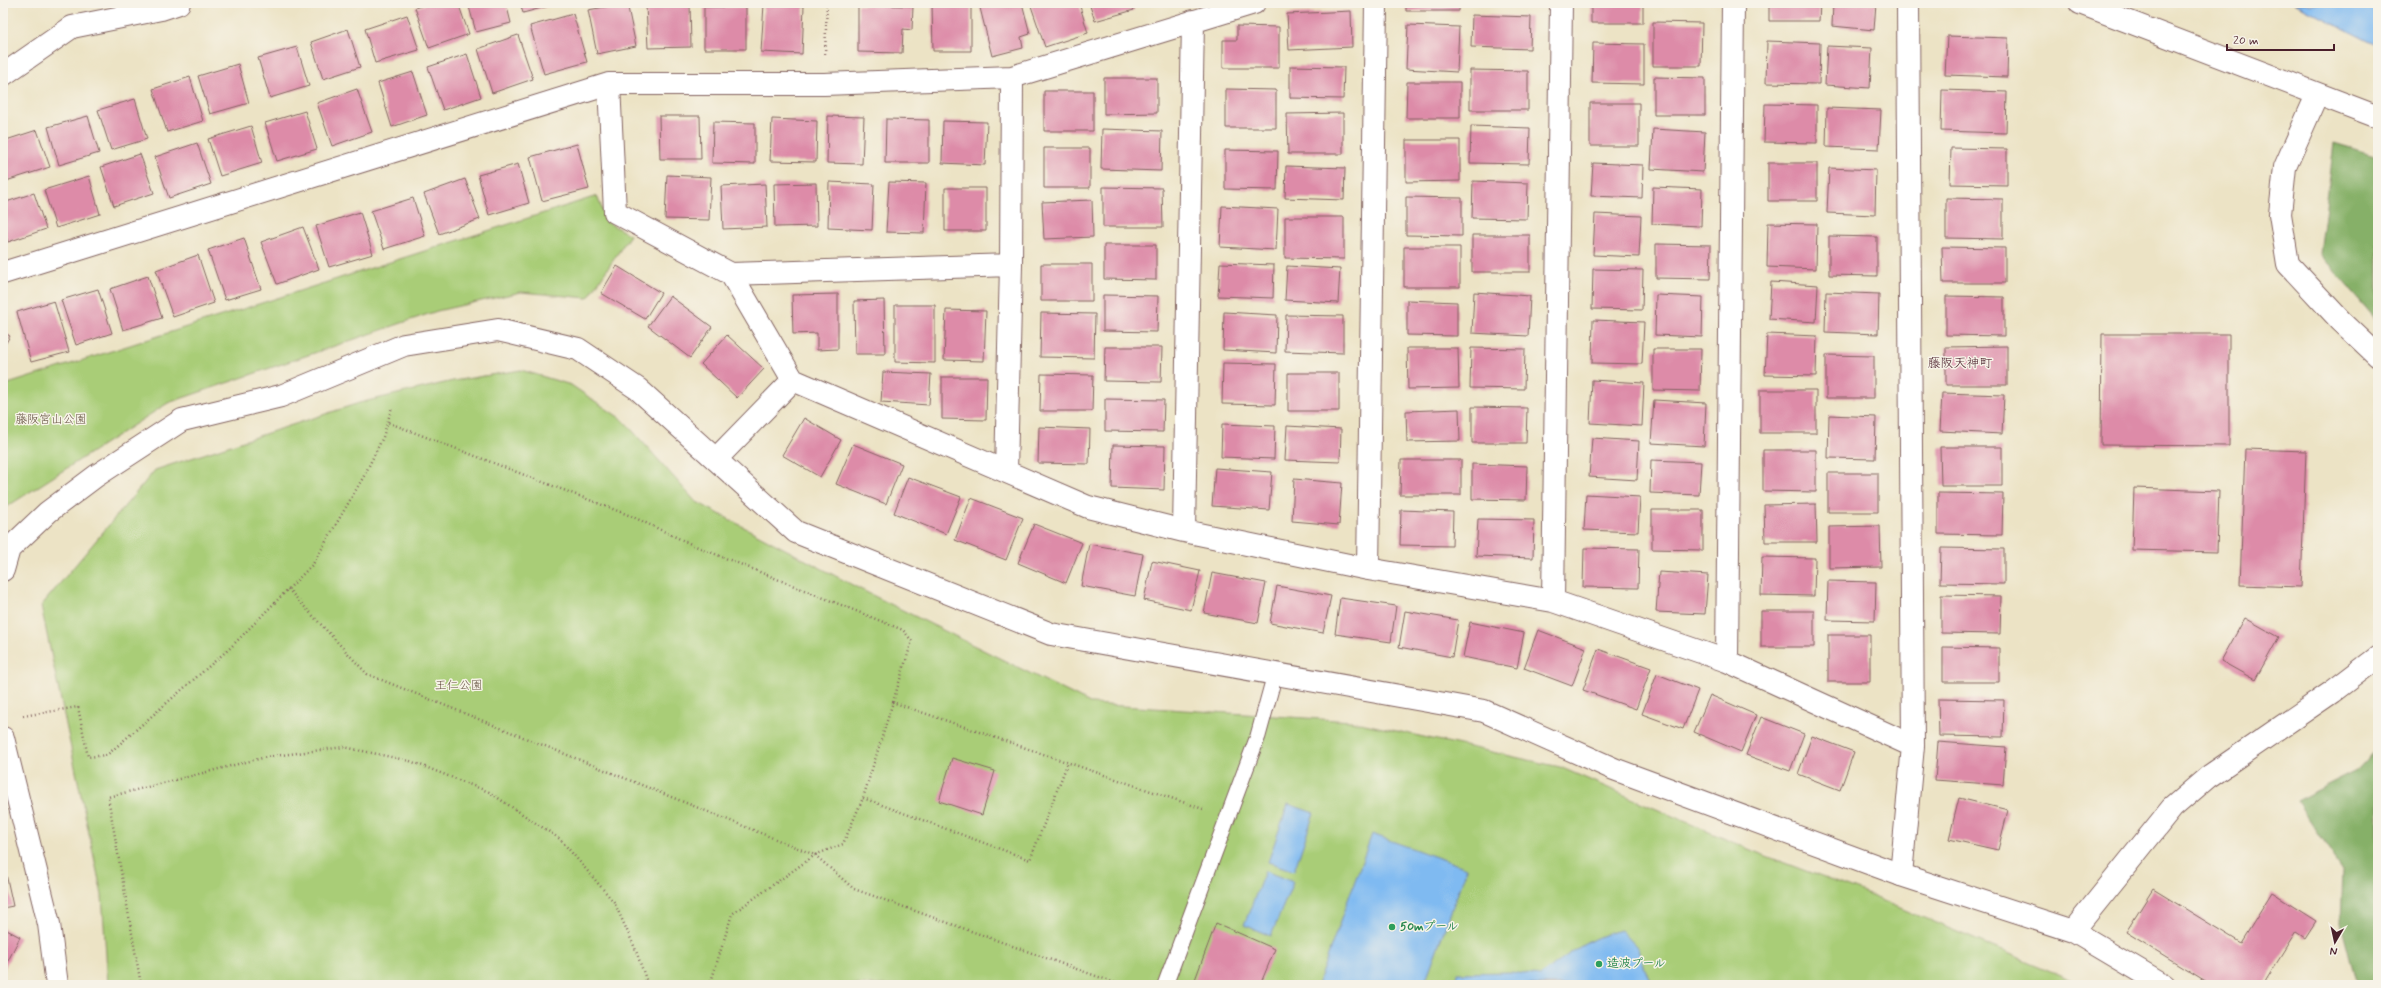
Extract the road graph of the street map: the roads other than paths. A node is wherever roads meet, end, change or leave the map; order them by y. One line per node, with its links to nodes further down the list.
1 (179, 3): 9 (street)
2 (1254, 3): 8 (street)
3 (1376, 3): 23 (street)
4 (1561, 3): 25 (street)
5 (1733, 3): 27 (street)
6 (1908, 3): 30 (street)
7 (2080, 3): 12 (street)
8 (1193, 21): 10 (street); 21 (street)
9 (3, 75)
10 (1012, 77): 11 (street); 14 (street)
11 (609, 84): 15 (street); 16 (street)
12 (2317, 95): 13 (street); 17 (street)
13 (2378, 116)
14 (1011, 265): 16 (street); 20 (street)
15 (3, 273)
16 (731, 274): 18 (street)
17 (2378, 356)
18 (793, 380): 19 (street); 20 (street)
19 (716, 459): 22 (street); 28 (street)
20 (1006, 471): 21 (street)
21 (1184, 531): 23 (street)
22 (6, 548): 24 (street)
23 (1368, 569): 25 (street)
24 (3, 570)
25 (1554, 601): 27 (street)
26 (2378, 657): 32 (street)
27 (1728, 661): 30 (street)
28 (1275, 674): 31 (street); 34 (lane)
29 (3, 738): 33 (street)
30 (1913, 746): 31 (street)
31 (1901, 875): 32 (street)
32 (2073, 931): 35 (street)
33 (57, 985)
34 (1165, 985)
35 (2164, 985)

